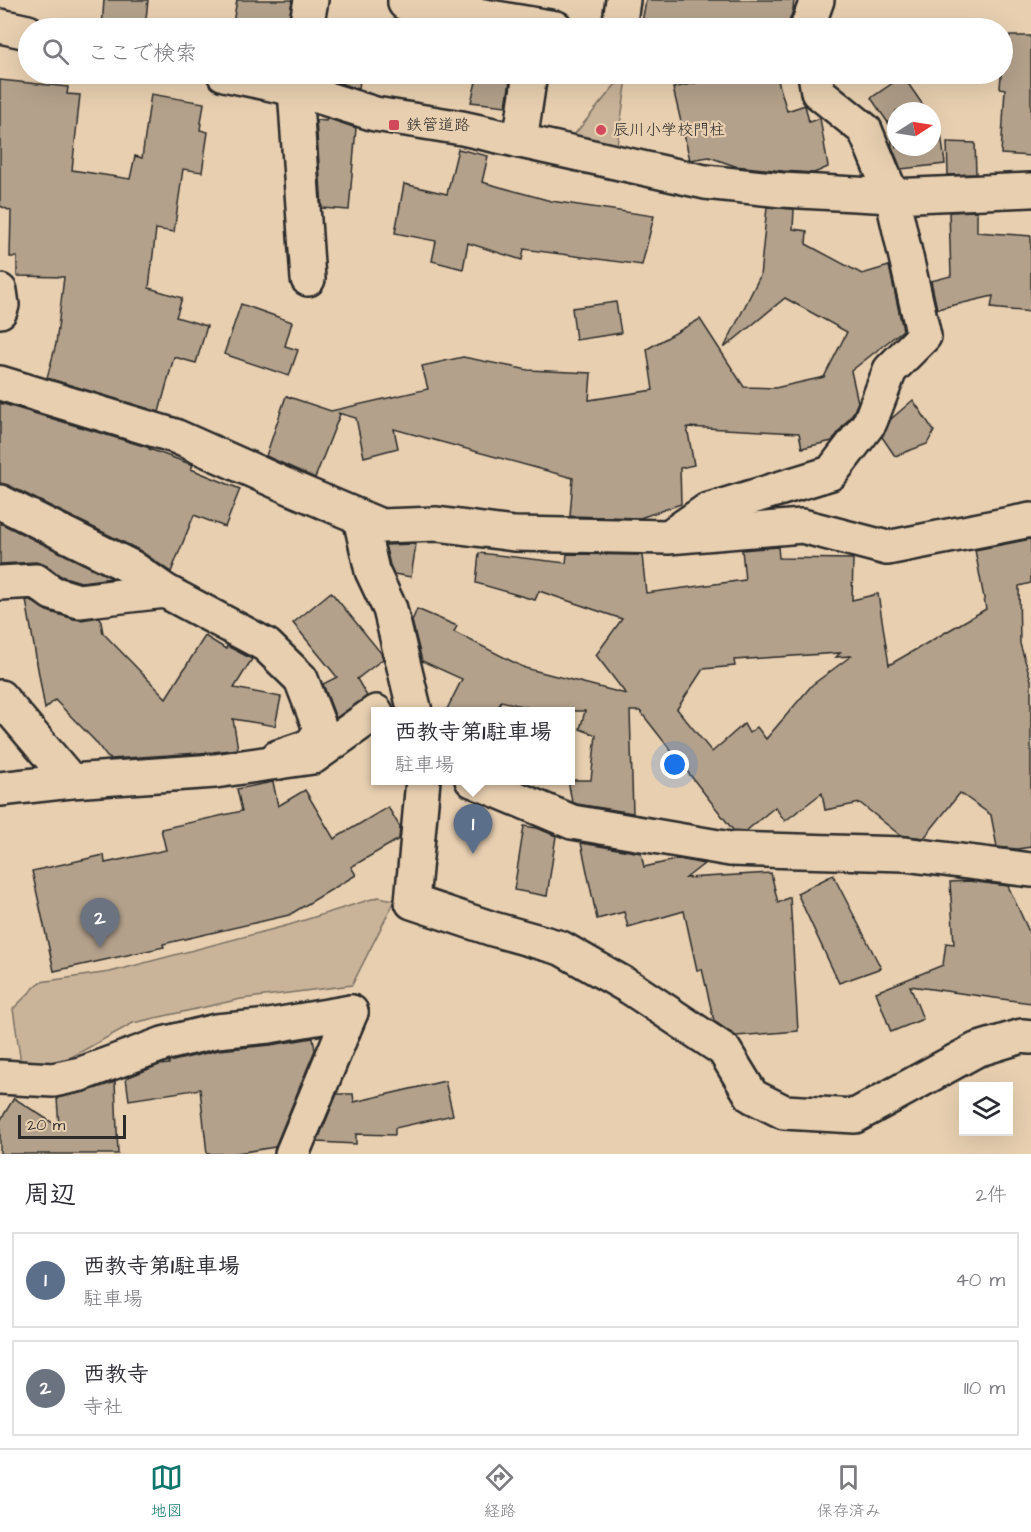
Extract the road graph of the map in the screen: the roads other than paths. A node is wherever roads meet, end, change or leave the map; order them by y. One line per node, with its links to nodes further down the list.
1 (311, 0): 5 (street)
2 (405, 0): 6 (street)
3 (623, 0): 7 (street)
4 (817, 0): 8 (street)
5 (308, 18)
6 (488, 18)
7 (620, 18)
8 (811, 18)
9 (0, 26): 10 (street)
10 (18, 30)
11 (296, 84): 18 (street)
12 (303, 84): 15 (street)
13 (529, 84): 15 (street)
14 (817, 84): 17 (street)
15 (520, 141): 17 (street)
16 (1031, 190): 17 (street)
17 (892, 196): 25 (street)
18 (308, 279)
19 (0, 291): 20 (street)
20 (0, 311)
21 (0, 383): 23 (street)
22 (0, 502): 27 (street)
23 (360, 518): 25 (street); 29 (street)
24 (1031, 520): 25 (street)
25 (668, 537)
26 (0, 583): 27 (street)
27 (165, 591): 32 (street)
28 (0, 698): 33 (street)
29 (412, 700): 30 (street)
30 (391, 707)
31 (371, 716): 32 (street)
32 (279, 762): 33 (street)
33 (71, 781): 36 (street)
34 (423, 785): 38 (street)
35 (484, 785): 37 (street)
36 (0, 789)
37 (1031, 870)
38 (1031, 1037)
39 (0, 1077): 40 (street)
40 (292, 1154)

